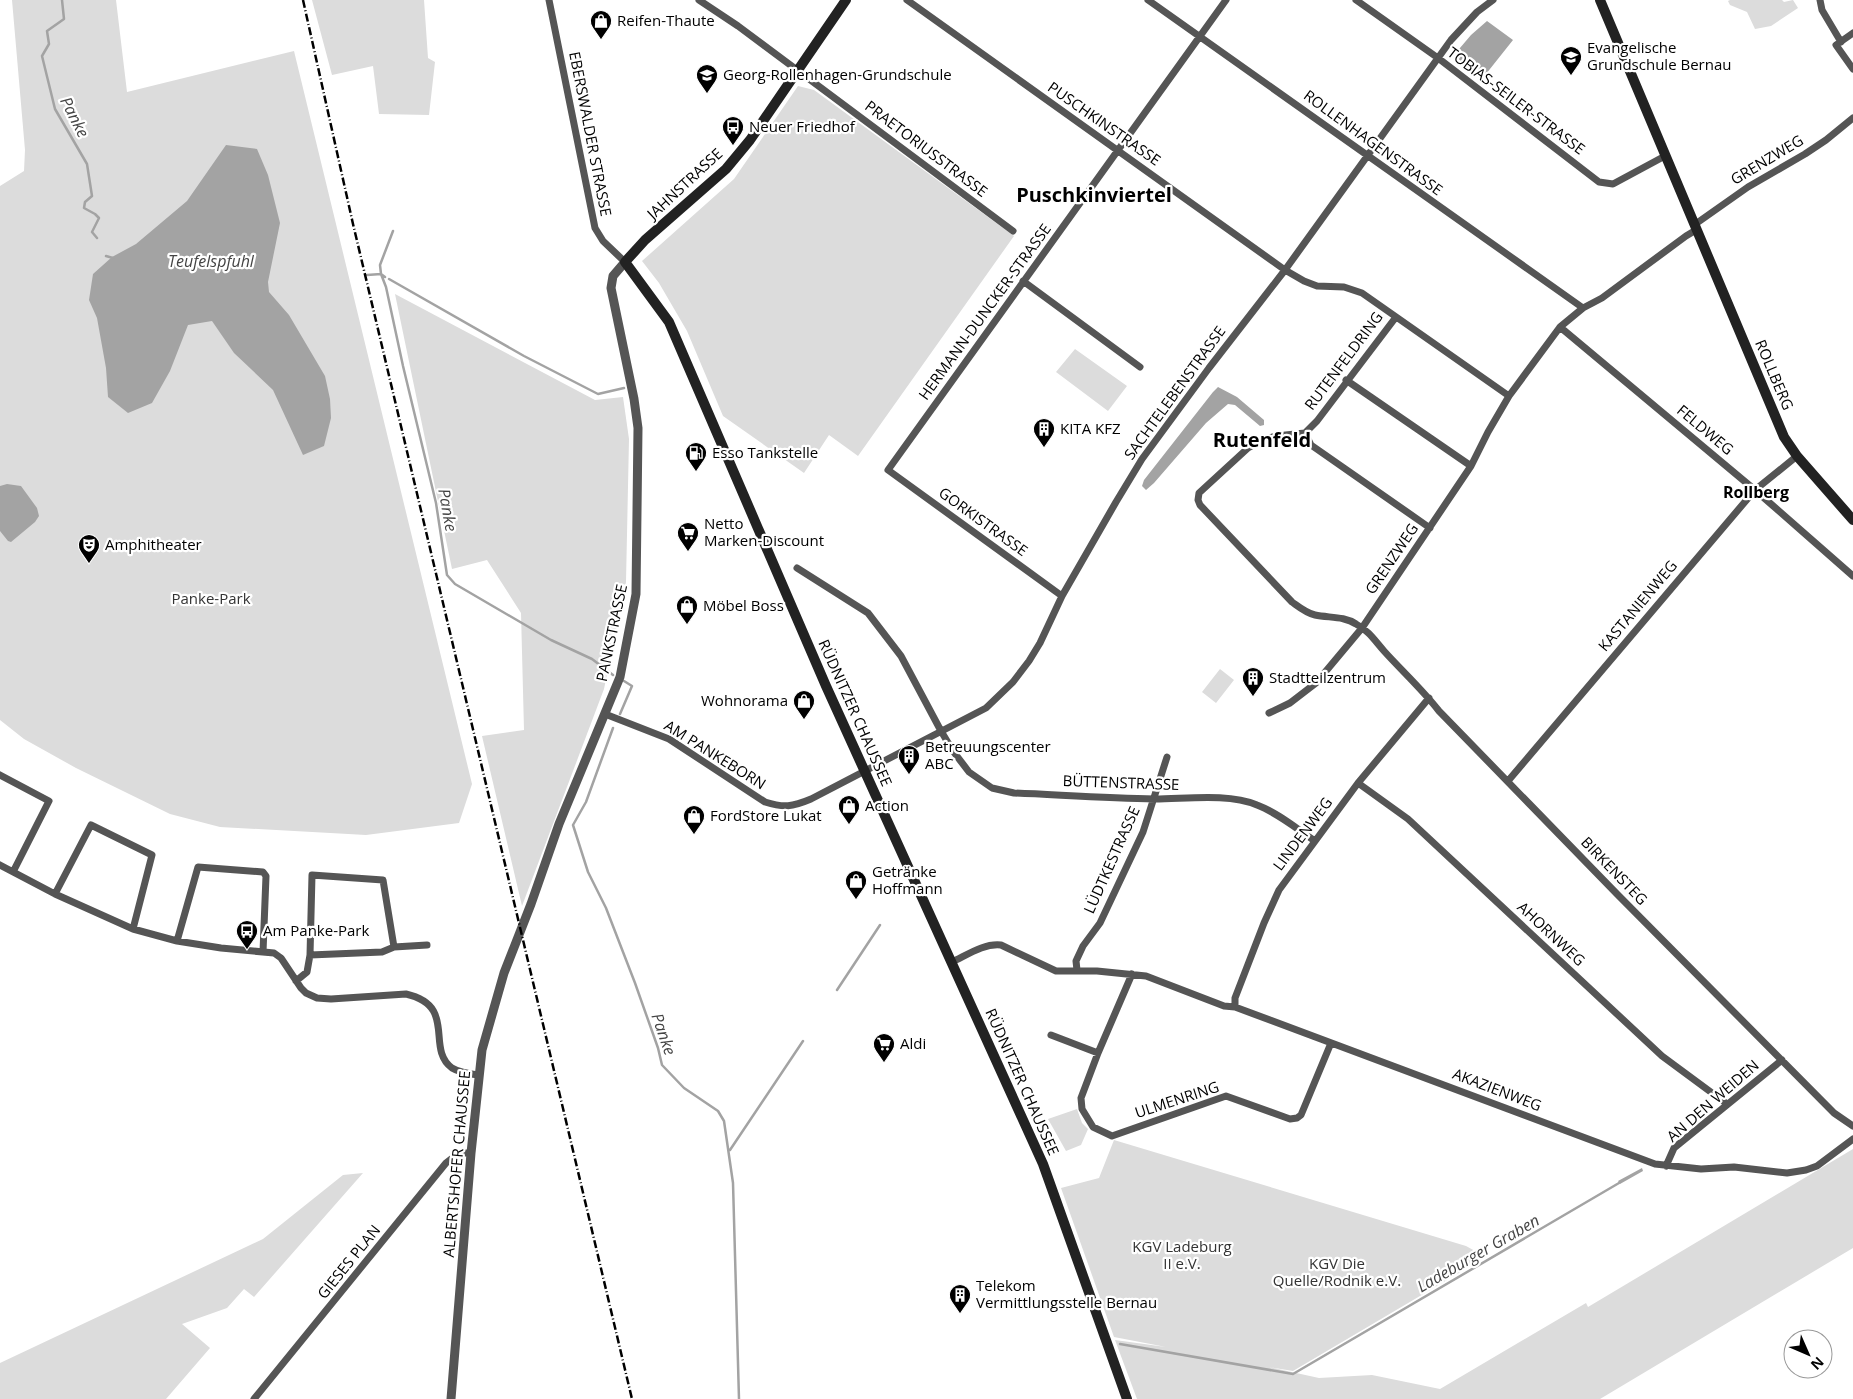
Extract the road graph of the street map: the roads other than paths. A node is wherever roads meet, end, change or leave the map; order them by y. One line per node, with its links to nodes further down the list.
1 (549, 0): 23 (street, EBERSWALDER STRASSE)
2 (699, 0): 16 (street, PRAETORIUSSTRASSE)
3 (846, 0): 16 (main road, JAHNSTRASSE)
4 (907, 0): 18 (street, PUSCHKINSTRASSE)
5 (1148, 0): 12 (street, ROLLENHAGENSTRASSE)
6 (1226, 0): 12 (street, HERMANN-DUNCKER-STRASSE)
7 (1356, 0): 14 (street, TOBIAS-SEILER-STRASSE)
8 (1493, 0): 14 (street, SACHTELEBENSTRASSE)
9 (1600, 0): 20 (main road, ROLLBERG)
10 (1820, 0): 13 (street)
11 (1853, 33): 13 (street)
12 (1201, 37): 18 (street, HERMANN-DUNCKER-STRASSE); 19 (street, ROLLENHAGENSTRASSE)
13 (1839, 44): 15 (street)
14 (1438, 58): 19 (street, SACHTELEBENSTRASSE); 20 (street, TOBIAS-SEILER-STRASSE)
15 (1853, 68)
16 (798, 71): 22 (street, PRAETORIUSSTRASSE); 23 (main road, JAHNSTRASSE)
17 (1853, 118): 21 (street, GRENZWEG)
18 (1118, 150): 24 (street, PUSCHKINSTRASSE); 25 (street, HERMANN-DUNCKER-STRASSE)
19 (1367, 156): 24 (street, SACHTELEBENSTRASSE); 26 (street, ROLLENHAGENSTRASSE)
20 (1665, 156): 21 (main road, ROLLBERG)
21 (1695, 227): 26 (street, GRENZWEG); 33 (main road, ROLLBERG)
22 (1013, 231)
23 (625, 262): 45 (street, PANKSTRASSE); 48 (main road, RÜDNITZER CHAUSSEE)
24 (1285, 270): 27 (street, RUTENFELDRING); 41 (street, SACHTELEBENSTRASSE)
25 (1024, 281): 29 (street); 35 (street, HERMANN-DUNCKER-STRASSE)
26 (1583, 308): 28 (street)
27 (1396, 317): 30 (street, RUTENFELDRING); 31 (street)
28 (1560, 327): 31 (street, GRENZWEG); 36 (street, FELDWEG)
29 (1140, 367)
30 (1346, 380): 32 (street, RUTENFELDRING); 34 (street)
31 (1509, 396): 34 (street, GRENZWEG)
32 (1305, 433): 38 (street); 42 (street, RUTENFELDRING)
33 (1797, 456): 36 (street, KASTANIENWEG); 37 (main road, ROLLBERG)
34 (1471, 466): 38 (street, GRENZWEG)
35 (888, 470): 41 (street, GORKISTRASSE)
36 (1755, 490): 40 (street, FELDWEG); 50 (street, KASTANIENWEG)
37 (1853, 520)
38 (1430, 528): 42 (street, GRENZWEG)
39 (797, 568): 46 (street, BÜTTENSTRASSE)
40 (1853, 576)
41 (1062, 596): 46 (street, SACHTELEBENSTRASSE)
42 (1362, 628): 43 (street, BIRKENSTEG); 44 (street, GRENZWEG)
43 (1429, 698): 50 (street, BIRKENSTEG); 51 (street, LINDENWEG)
44 (1269, 713)
45 (605, 714): 48 (street, AM PANKEBORN); 58 (street, PANKSTRASSE)
46 (942, 731): 48 (street, SACHTELEBENSTRASSE); 52 (street, BÜTTENSTRASSE)
47 (1166, 757): 52 (street, LÜDTKESTRASSE)
48 (864, 771): 64 (main road, RÜDNITZER CHAUSSEE)
49 (0, 775): 55 (street)
50 (1508, 781): 72 (street, BIRKENSTEG)
51 (1358, 783): 53 (street, LINDENWEG); 74 (street, AHORNWEG)
52 (1154, 799): 53 (street, BÜTTENSTRASSE); 65 (street, LÜDTKESTRASSE)
53 (1315, 840): 68 (street, LINDENWEG)
54 (0, 865): 55 (street)
55 (13, 872): 56 (street)
56 (55, 894): 57 (street); 57 (street)
57 (133, 929): 59 (street)
58 (517, 938): 73 (street, ALBERTSHOFER CHAUSSEE)
59 (178, 941): 62 (street); 62 (street)
60 (427, 945): 61 (street)
61 (394, 947): 63 (street); 63 (street)
62 (263, 952): 67 (street)
63 (310, 955): 67 (street)
64 (952, 962): 65 (street, AKAZIENWEG); 81 (main road, RÜDNITZER CHAUSSEE)
65 (1077, 970): 66 (street, AKAZIENWEG)
66 (1132, 974): 68 (street, AKAZIENWEG); 71 (street, ULMENRING)
67 (296, 981): 73 (street)
68 (1235, 1007): 70 (street, AKAZIENWEG)
69 (1052, 1035): 71 (street)
70 (1331, 1044): 71 (street, ULMENRING); 78 (street, AKAZIENWEG)
71 (1098, 1053)
72 (1782, 1060): 74 (street, AN DEN WEIDEN); 75 (street, BIRKENSTEG)
73 (478, 1075): 77 (street, ALBERTSHOFER CHAUSSEE)
74 (1727, 1104): 78 (street, AN DEN WEIDEN)
75 (1853, 1126)
76 (1853, 1139): 78 (street, AKAZIENWEG)
77 (471, 1153): 79 (street, GIESES PLAN); 80 (street, ALBERTSHOFER CHAUSSEE)
78 (1666, 1166)
79 (254, 1399)
80 (451, 1399)
81 (1127, 1399)

